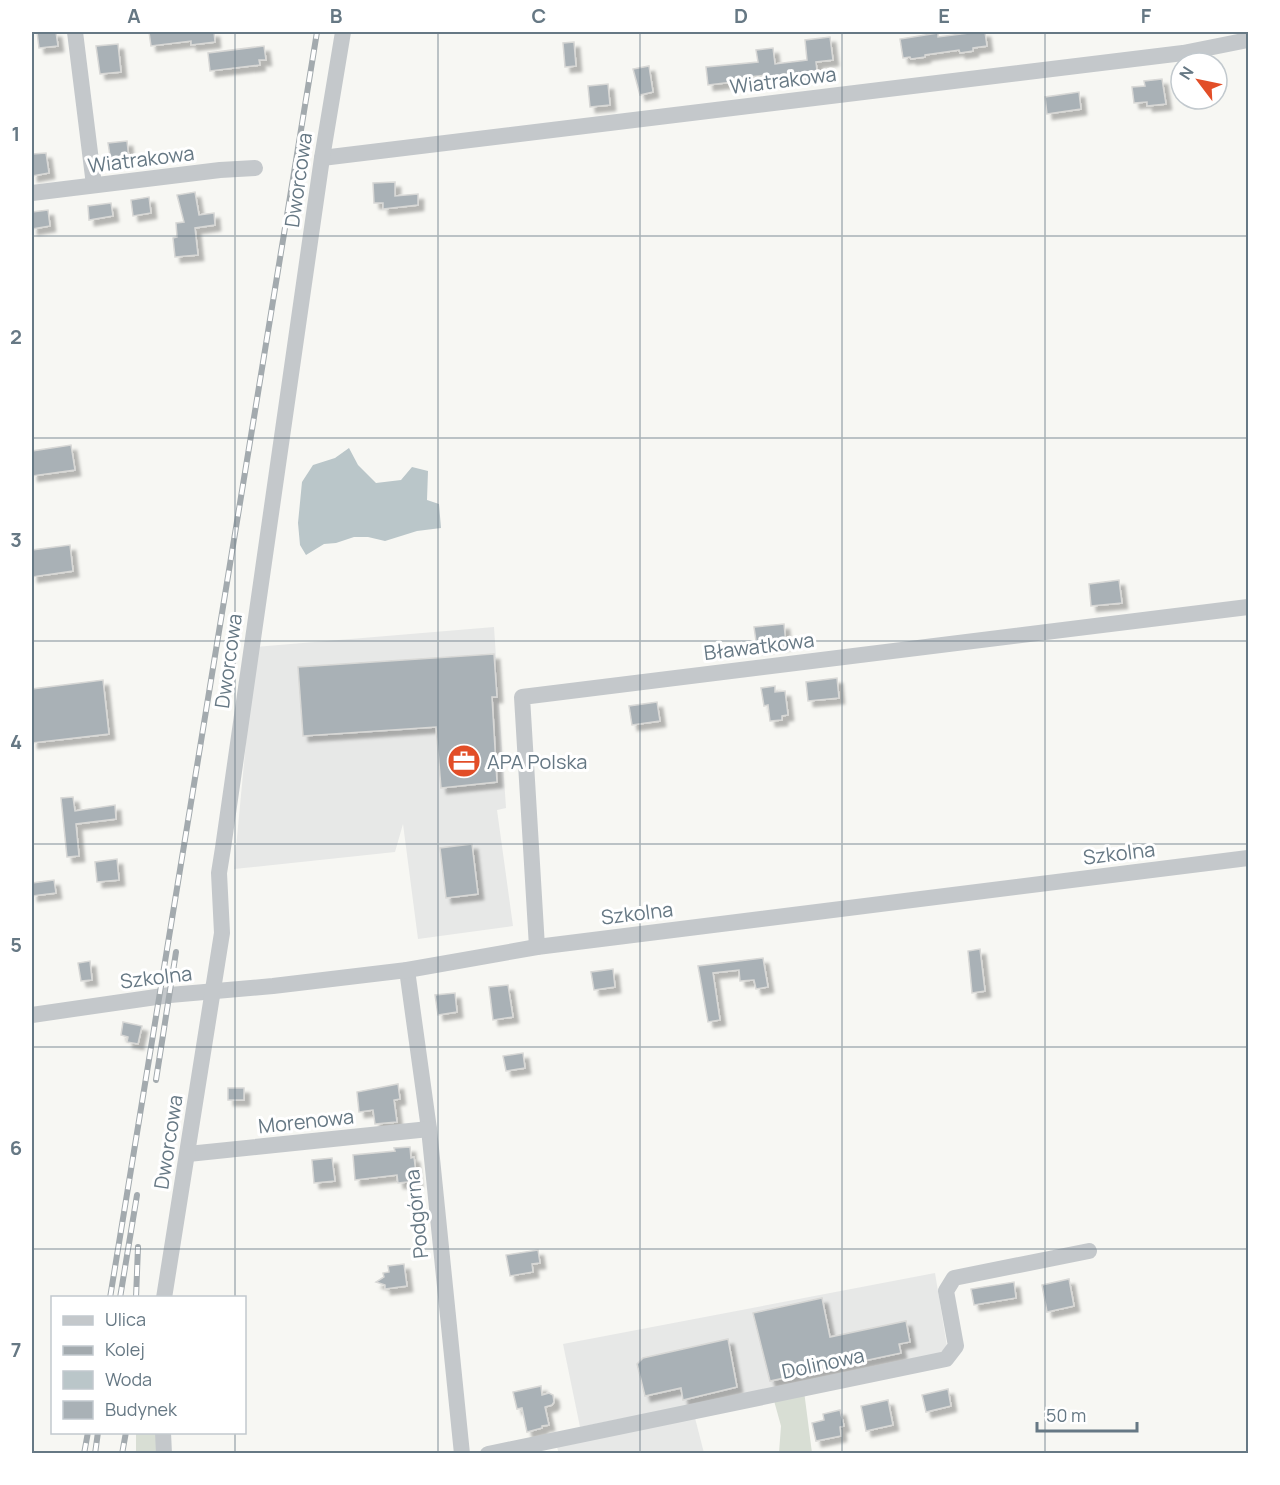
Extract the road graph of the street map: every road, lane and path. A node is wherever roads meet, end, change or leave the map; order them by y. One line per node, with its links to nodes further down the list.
1 (75, 32): 6 (street)
2 (343, 32): 4 (street, Dworcowa)
3 (1239, 38): 4 (street, Wiatrakowa)
4 (322, 158): 12 (street, Dworcowa)
5 (255, 168): 6 (street, Wiatrakowa)
6 (94, 185): 7 (street, Wiatrakowa)
7 (32, 194)
8 (1248, 606): 10 (street, Bławatkowa)
9 (1248, 858): 10 (street, Szkolna)
10 (537, 947): 11 (street, Szkolna)
11 (407, 970): 12 (street, Szkolna); 14 (street, Podgórna)
12 (212, 992): 13 (street, Szkolna); 15 (street, Dworcowa)
13 (32, 1015)
14 (429, 1129): 15 (street, Morenowa); 20 (street, Podgórna)
15 (188, 1154): 17 (street, Dworcowa)
16 (1089, 1251): 21 (street, Dolinowa)
17 (164, 1296)
18 (163, 1434): 19 (street)
19 (164, 1454)
20 (462, 1454)
21 (488, 1454)

